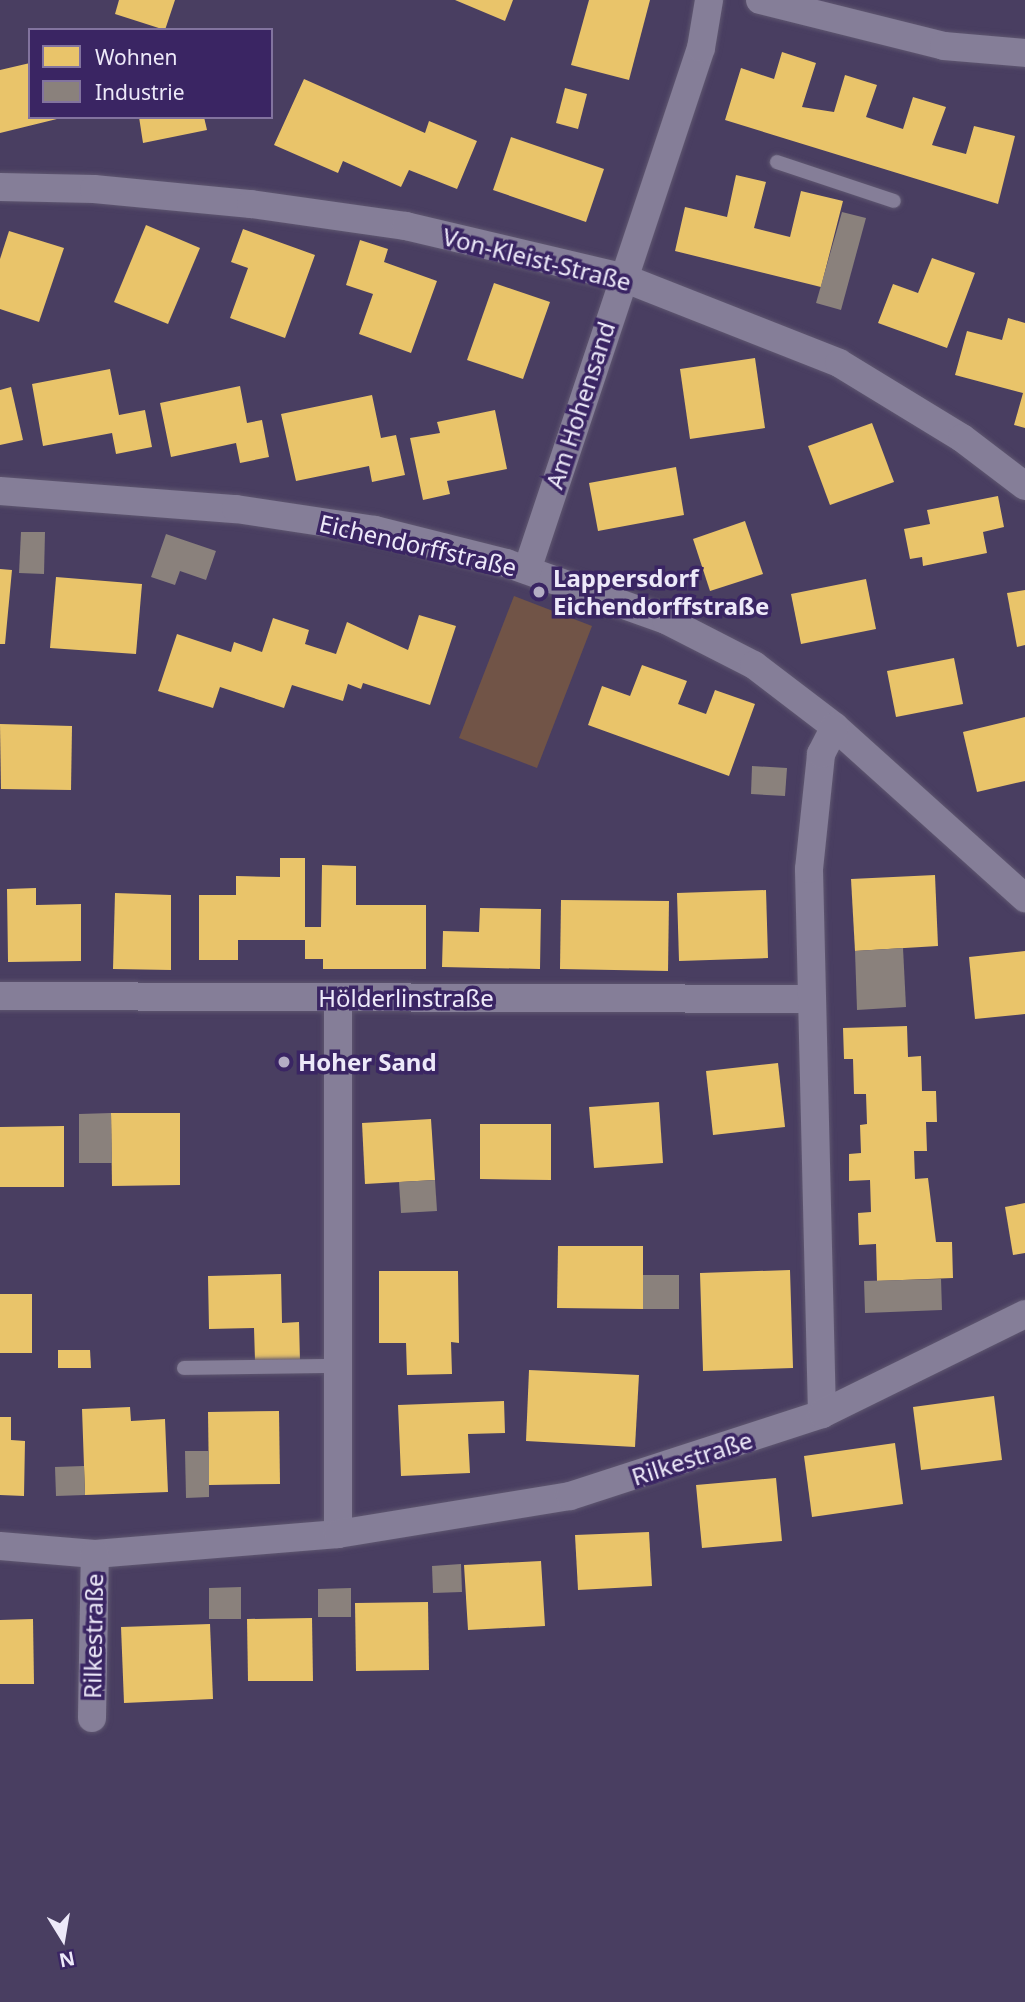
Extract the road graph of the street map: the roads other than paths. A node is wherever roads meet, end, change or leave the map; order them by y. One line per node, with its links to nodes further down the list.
1 (709, 0): 7 (street, Am Hohensand)
2 (760, 0): 3 (street)
3 (1025, 53)
4 (777, 162): 6 (lane)
5 (0, 187): 7 (street, Von-Kleist-Straße)
6 (894, 201)
7 (621, 277): 8 (street, Von-Kleist-Straße); 10 (street, Am Hohensand)
8 (1025, 486)
9 (0, 491): 10 (street, Eichendorffstraße)
10 (527, 570): 11 (street, Eichendorffstraße)
11 (835, 727): 12 (street, Eichendorffstraße); 15 (street)
12 (1025, 898)
13 (0, 996): 14 (street, Hölderlinstraße)
14 (338, 998): 15 (street, Hölderlinstraße); 17 (street)
15 (812, 999): 19 (street)
16 (1025, 1314): 19 (street, Rilkestraße)
17 (336, 1366): 18 (lane); 20 (street)
18 (184, 1368)
19 (822, 1414): 20 (street, Rilkestraße)
20 (338, 1534): 22 (street, Rilkestraße)
21 (0, 1546): 22 (street, Rilkestraße)
22 (95, 1554): 23 (street, Rilkestraße)
23 (92, 1718)

